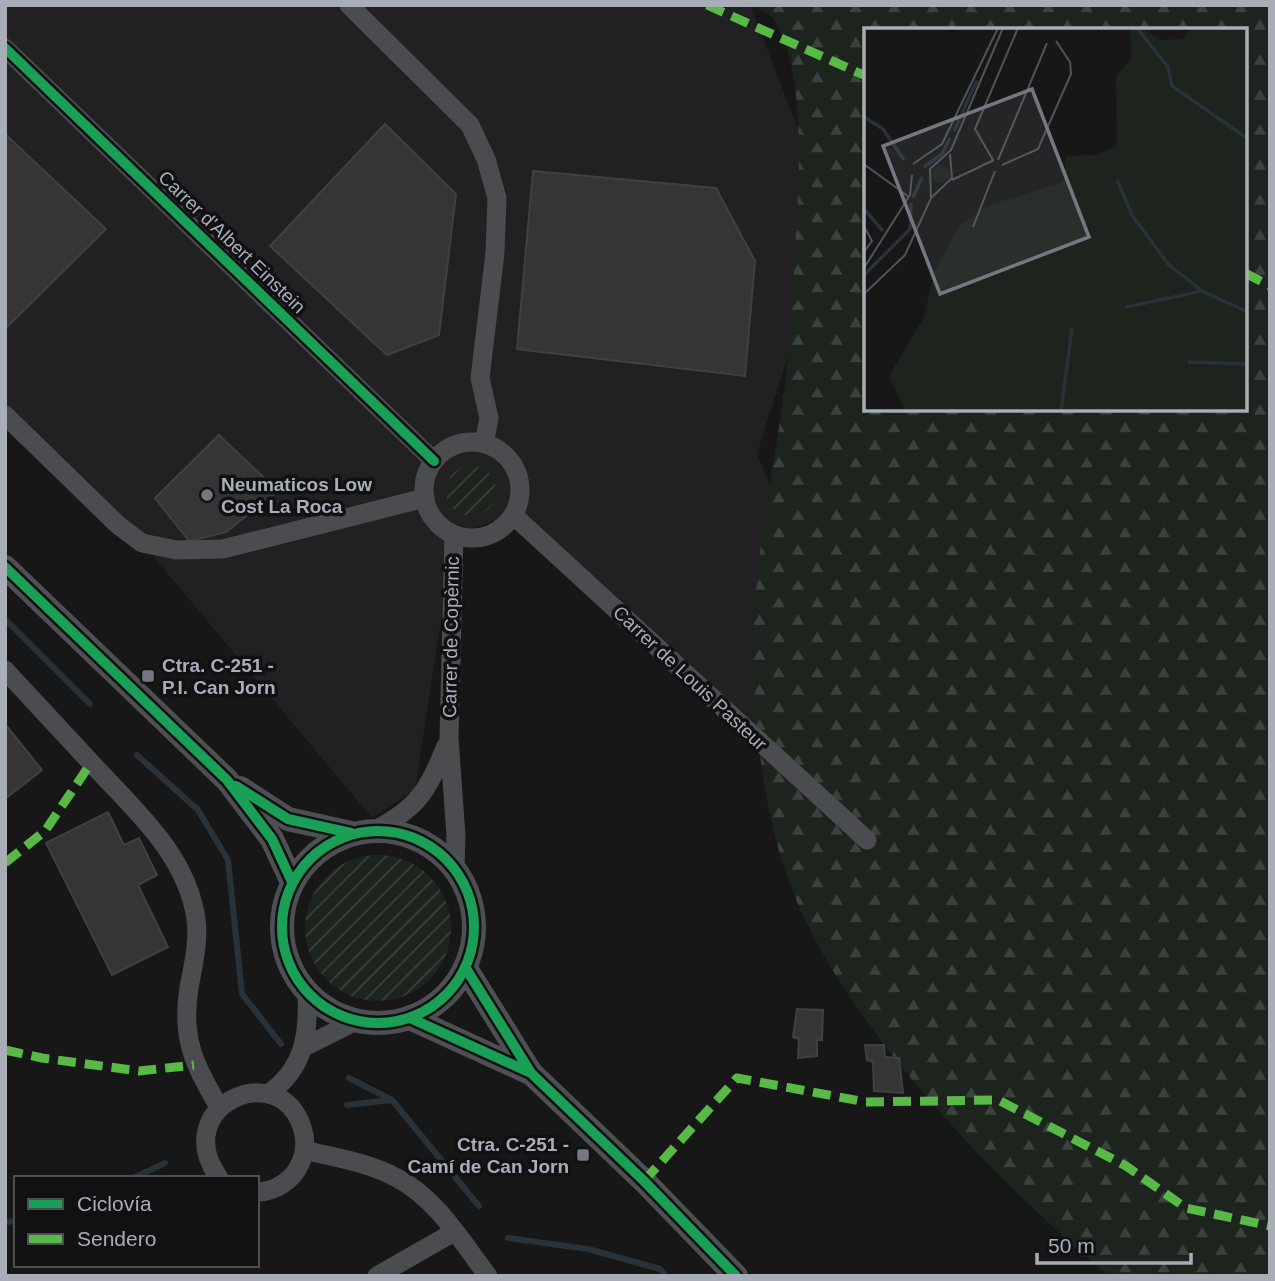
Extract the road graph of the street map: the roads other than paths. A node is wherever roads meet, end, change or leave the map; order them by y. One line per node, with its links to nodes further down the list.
1 (349, 5): 4 (street)
2 (5, 48): 5 (street, Carrer d'Albert Einstein)
3 (5, 415): 6 (street)
4 (484, 443): 5 (street); 7 (street)
5 (434, 461): 6 (street)
6 (425, 498): 8 (street)
7 (513, 515): 8 (street); 14 (street, Carrer de Louis Pasteur)
8 (454, 535): 11 (street, Carrer de Copèrnic)
9 (5, 567): 12 (main road)
10 (5, 670): 25 (street)
11 (449, 738): 13 (street, Carrer de Copèrnic); 15 (street, Carrer de Copèrnic)
12 (226, 780): 13 (main road); 16 (main road)
13 (363, 831): 15 (main road); 16 (main road)
14 (867, 840)
15 (455, 868): 17 (main road)
16 (292, 882): 18 (main road)
17 (466, 967): 19 (main road); 23 (main road)
18 (307, 993): 20 (main road); 21 (street)
19 (410, 1018): 20 (main road); 23 (main road)
20 (356, 1021): 21 (street)
21 (306, 1046): 22 (street)
22 (292, 1073): 24 (street); 26 (street)
23 (531, 1073): 33 (main road)
24 (268, 1094): 25 (street); 26 (street)
25 (219, 1107): 28 (street)
26 (290, 1107): 27 (street)
27 (304, 1150): 29 (street); 30 (street)
28 (218, 1176)
29 (259, 1192)
30 (454, 1232): 31 (street); 32 (street)
31 (377, 1276)
32 (488, 1276)
33 (736, 1276)

